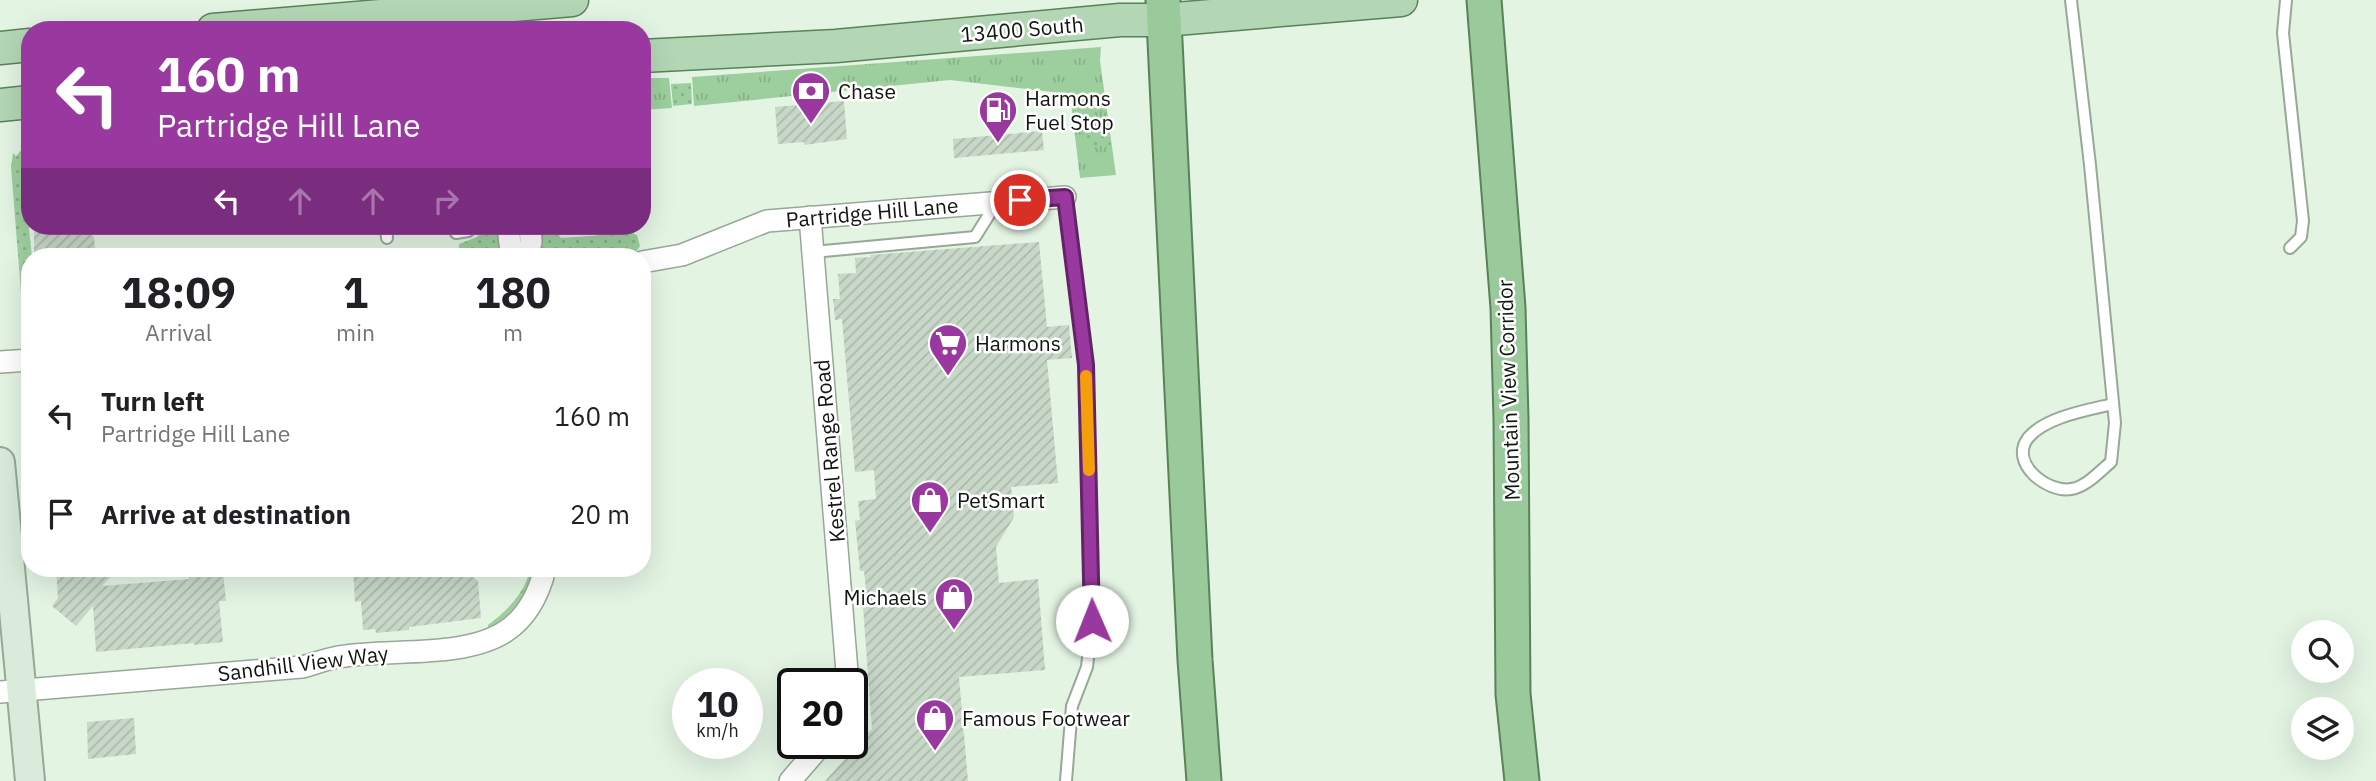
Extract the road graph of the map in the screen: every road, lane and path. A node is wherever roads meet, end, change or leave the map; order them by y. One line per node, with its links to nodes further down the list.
1 (572, 0): 7 (main road)
2 (1401, 0): 6 (main road, 13400 South)
3 (1484, 0): 33 (highway, Mountain View Corridor)
4 (2071, 0): 23 (lane)
5 (2286, 0): 18 (lane)
6 (1164, 10): 10 (main road, 13400 South); 32 (highway)
7 (285, 21)
8 (21, 46): 9 (main road)
9 (0, 48)
10 (651, 56)
11 (21, 103): 12 (main road)
12 (0, 105)
13 (1065, 197): 14 (street, Partridge Hill Lane); 31 (lane, Partridge Hill Lane)
14 (997, 202): 15 (street, Partridge Hill Lane); 19 (lane)
15 (810, 217): 19 (street, Kestrel Range Road); 20 (street, Partridge Hill Lane)
16 (387, 235): 17 (lane)
17 (387, 238)
18 (2290, 248)
19 (813, 252): 26 (street, Kestrel Range Road)
20 (651, 260)
21 (21, 361): 22 (street)
22 (0, 362)
23 (2113, 404): 23 (lane)
24 (0, 462): 27 (main road)
25 (542, 577): 27 (street, Sandhill View Way)
26 (847, 668)
27 (11, 691): 29 (main road)
28 (809, 759): 30 (street)
29 (30, 781)
30 (790, 781)
31 (1066, 781)
32 (1204, 781)
33 (1522, 781)

